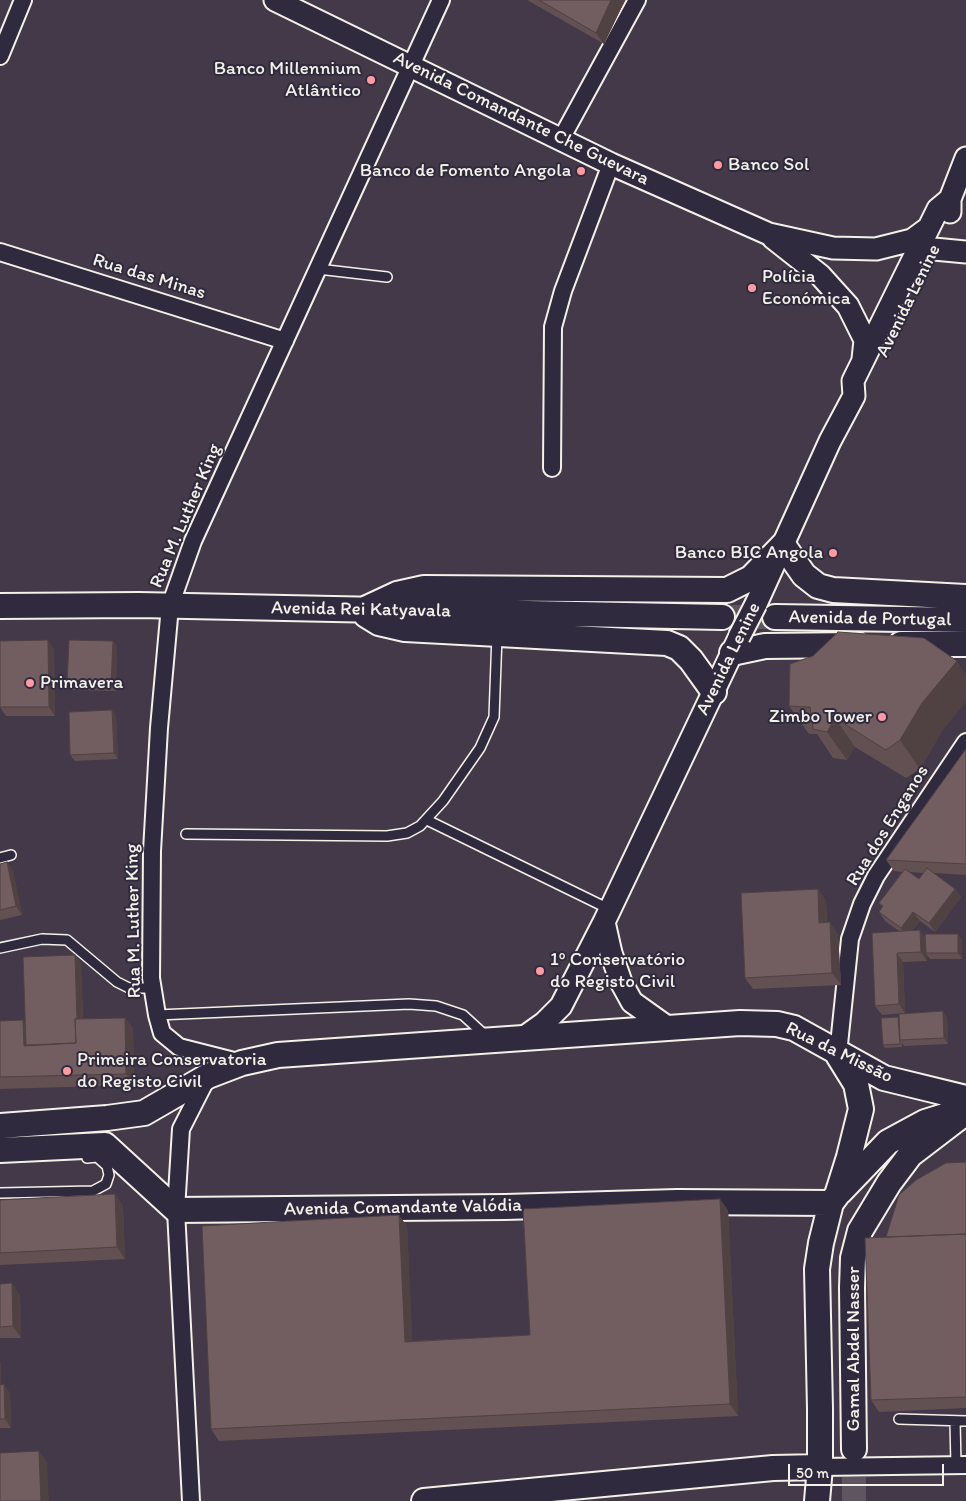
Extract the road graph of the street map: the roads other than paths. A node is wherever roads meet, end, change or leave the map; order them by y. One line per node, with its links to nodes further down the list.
1 (22, 0): 5 (street)
2 (275, 0): 6 (street, Avenida Comandante Che Guevara)
3 (441, 0): 6 (street, Rua M. Luther King)
4 (637, 0): 7 (street)
5 (0, 56)
6 (411, 66): 7 (street, Avenida Comandante Che Guevara); 14 (street, Rua M. Luther King)
7 (561, 139): 9 (street, Avenida Comandante Che Guevara)
8 (966, 158): 11 (street, Avenida Lenine)
9 (612, 164): 10 (street, Avenida Comandante Che Guevara); 19 (street)
10 (768, 234): 11 (street, Avenida Comandante Che Guevara); 17 (street, Avenida Comandante Che Guevara)
11 (931, 239): 13 (street); 17 (street, Avenida Lenine); 18 (street, Avenida Lenine)
12 (0, 252): 16 (street, Rua das Minas)
13 (966, 252)
14 (318, 269): 15 (lane); 16 (street, Rua M. Luther King)
15 (387, 277)
16 (285, 341): 23 (street, Rua M. Luther King)
17 (863, 360): 18 (street, Avenida Lenine)
18 (854, 396): 20 (street, Avenida Lenine)
19 (552, 468)
20 (783, 545): 21 (main road); 24 (main road); 30 (street, Avenida Lenine, bridge)
21 (966, 597)
22 (0, 606): 23 (main road, Avenida Rei Katyavala)
23 (170, 606): 24 (main road, Avenida Rei Katyavala); 39 (street, Rua M. Luther King)
24 (360, 611): 25 (main road, Avenida Rei Katyavala); 28 (main road)
25 (722, 617)
26 (775, 617): 27 (main road, Avenida de Portugal)
27 (966, 620)
28 (498, 634): 31 (main road); 33 (lane)
29 (966, 644): 30 (main road)
30 (736, 645): 31 (street, Avenida Lenine)
31 (714, 692): 37 (street, Avenida Lenine)
32 (966, 742): 44 (street, Rua dos Enganos)
33 (427, 820): 34 (lane); 37 (lane)
34 (186, 834)
35 (11, 855): 36 (lane)
36 (0, 858)
37 (606, 915): 41 (street); 42 (street, Avenida Lenine)
38 (0, 948): 39 (lane)
39 (153, 988): 40 (street, Rua M. Luther King)
40 (157, 1015): 43 (lane); 45 (street, Rua M. Luther King)
41 (667, 1027): 42 (main road); 44 (main road, Rua da Missão)
42 (523, 1038): 43 (main road)
43 (491, 1040): 45 (main road)
44 (838, 1054): 47 (main road, Rua da Missão); 53 (main road, Gamal Abdel Nasser)
45 (242, 1063): 46 (main road)
46 (208, 1076): 49 (main road); 54 (street)
47 (966, 1098)
48 (966, 1111): 53 (main road, Gamal Abdel Nasser); 58 (main road, Gamal Abdel Nasser)
49 (0, 1126)
50 (0, 1150): 54 (main road)
51 (77, 1158): 52 (lane)
52 (0, 1193)
53 (834, 1199): 54 (main road, Avenida Comandante Valódia); 60 (main road, Gamal Abdel Nasser)
54 (176, 1210): 62 (street)
55 (900, 1419): 56 (lane)
56 (955, 1421): 57 (lane); 59 (lane)
57 (966, 1421)
58 (854, 1448)
59 (961, 1465): 60 (street)
60 (812, 1467): 61 (main road); 64 (main road, Gamal Abdel Nasser); 65 (main road, Gamal Abdel Nasser)
61 (447, 1499): 63 (main road)
62 (191, 1501)
63 (424, 1501)
64 (802, 1501)
65 (817, 1501)

